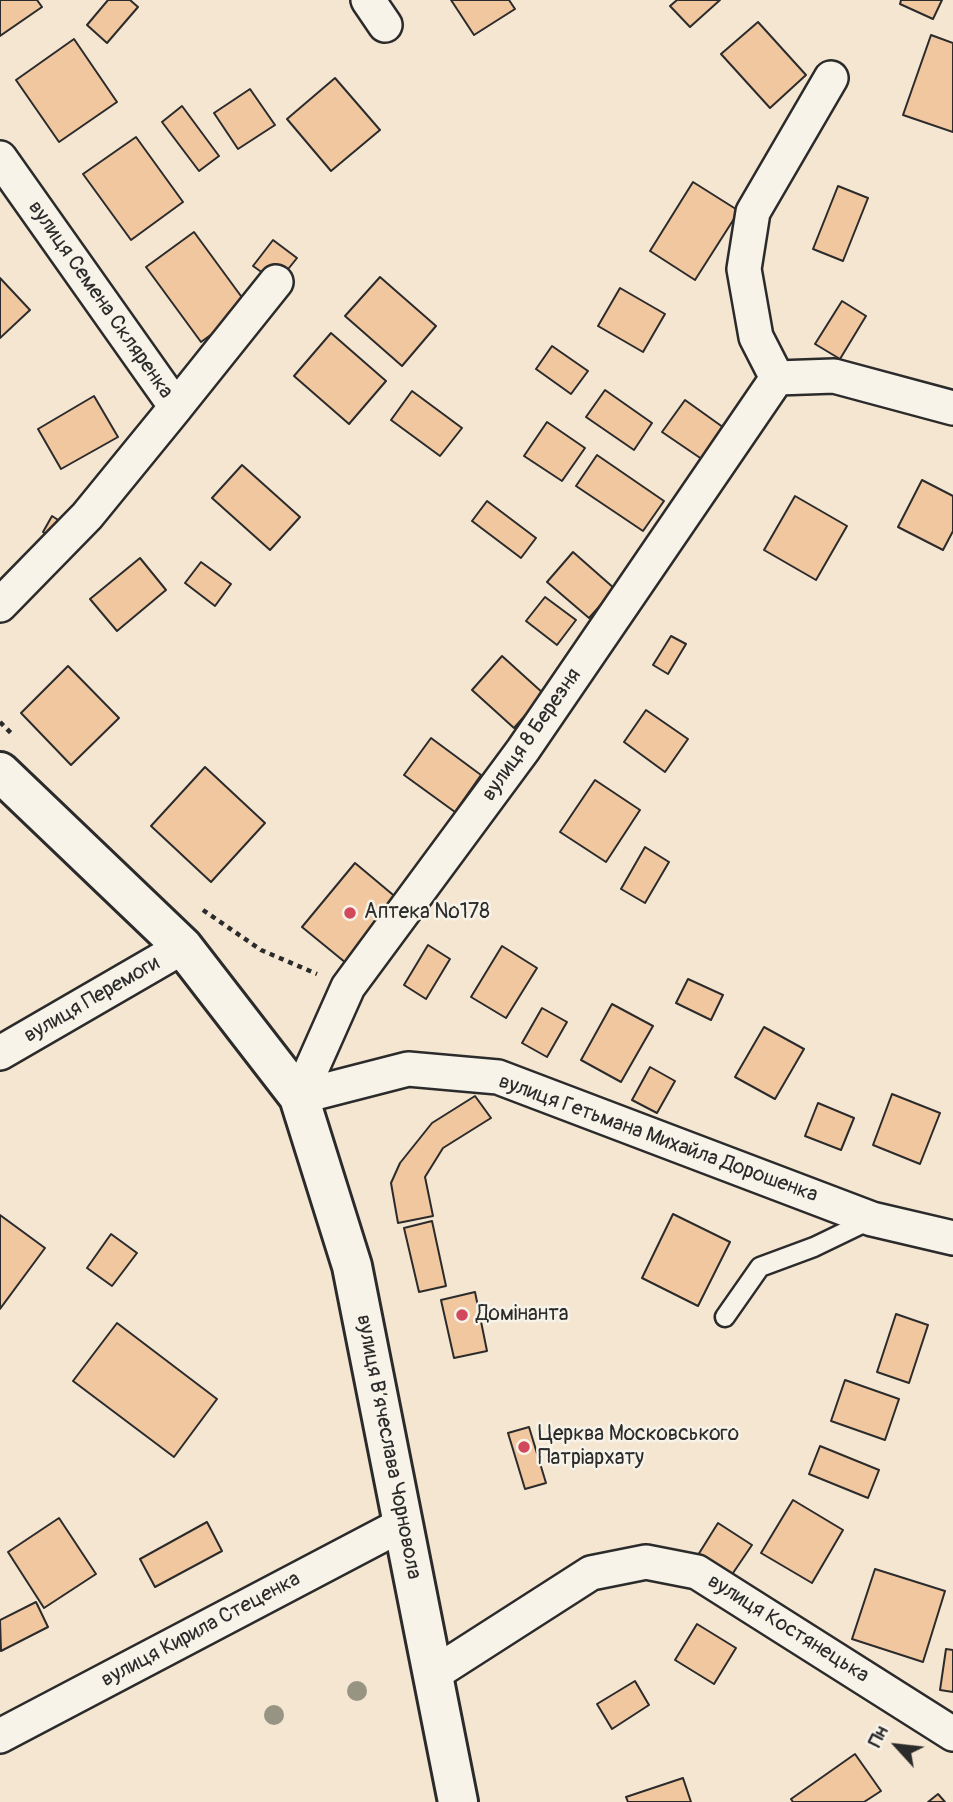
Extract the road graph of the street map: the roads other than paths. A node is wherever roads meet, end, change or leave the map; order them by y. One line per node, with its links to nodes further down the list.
1 (831, 78): 4 (street)
2 (0, 158): 5 (street, вулиця Семена Скляренка)
3 (276, 282): 5 (street, вулиця Семена Скляренка)
4 (777, 378): 6 (street); 11 (street, вулиця 8 Березня)
5 (176, 407): 7 (street, вулиця Семена Скляренка)
6 (953, 408)
7 (0, 605)
8 (10, 757): 9 (street)
9 (183, 947): 10 (street, вулиця Перемоги); 11 (street)
10 (0, 1053)
11 (299, 1097): 12 (street, вулиця Гетьмана Михайла Дорошенка); 15 (street, вулиця Вʼячеслава Чорновола)
12 (872, 1219): 13 (street, вулиця Гетьмана Михайла Дорошенка); 14 (lane)
13 (953, 1238)
14 (725, 1317)
15 (403, 1524): 16 (street, вулиця Вʼячеслава Чорновола); 18 (street, вулиця Кирила Стеценка)
16 (432, 1675): 17 (street, вулиця Костянецька); 19 (street, вулиця Вʼячеслава Чорновола)
17 (953, 1734)
18 (0, 1736)
19 (458, 1802)

